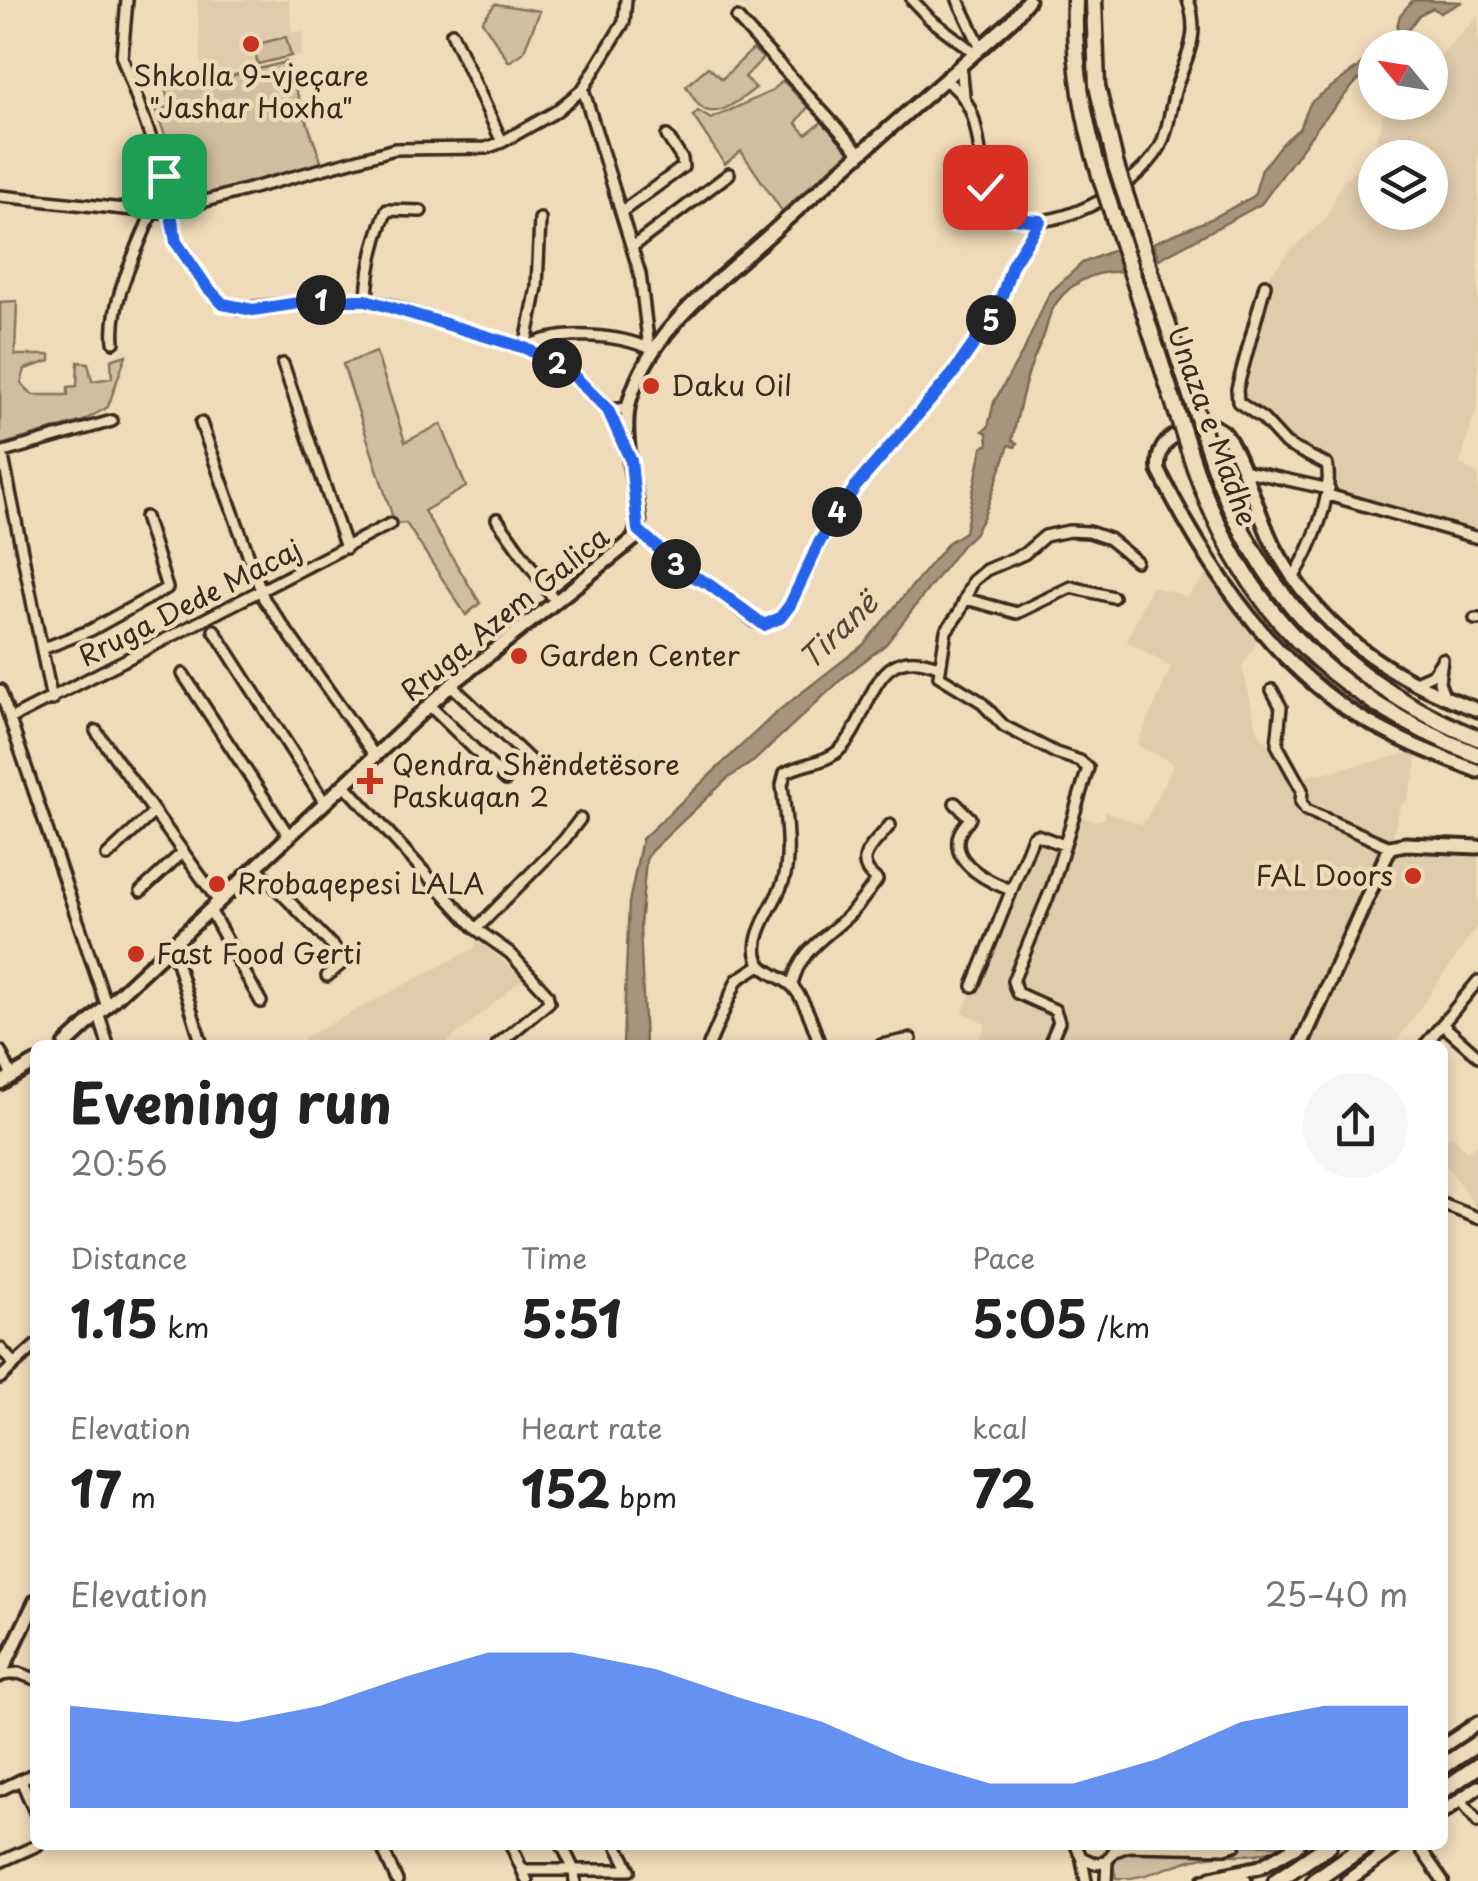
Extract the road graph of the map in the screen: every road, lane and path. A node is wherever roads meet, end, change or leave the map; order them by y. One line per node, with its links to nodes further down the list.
1 (128, 0): 23 (street)
2 (626, 0): 14 (street)
3 (912, 0): 11 (street)
4 (958, 0): 11 (street)
5 (1028, 0): 11 (main road, Rruga Azem Galica)
6 (1075, 0): 69 (highway, Unaza e Madhe, bridge)
7 (1094, 0): 68 (highway, Unaza e Madhe, bridge)
8 (1188, 0): 26 (street)
9 (738, 18): 18 (street)
10 (452, 33): 17 (street)
11 (978, 50): 12 (main road, Rruga Azem Galica)
12 (961, 65): 13 (main road, Rruga Azem Galica); 15 (street)
13 (942, 82): 15 (street); 18 (main road, Rruga Azem Galica)
14 (583, 89): 17 (street); 24 (street)
15 (970, 112): 26 (street)
16 (667, 136): 24 (street)
17 (502, 142): 23 (street)
18 (860, 153): 32 (main road, Rruga Azem Galica)
19 (729, 174): 27 (street)
20 (0, 196): 22 (street)
21 (420, 210): 29 (street)
22 (152, 212): 23 (street); 30 (street)
23 (170, 212): 29 (street)
24 (622, 212): 27 (street)
25 (540, 219): 31 (street)
26 (1040, 221): 45 (street)
27 (632, 247): 32 (street)
28 (1265, 285): 41 (street)
29 (366, 300): 31 (street)
30 (114, 342)
31 (525, 348): 32 (street); 35 (street)
32 (652, 350): 34 (main road, Rruga Azem Galica)
33 (283, 364): 47 (street)
34 (628, 408): 35 (street); 39 (main road, Rruga Azem Galica)
35 (608, 410): 39 (street)
36 (112, 420): 38 (street)
37 (201, 422): 50 (street)
38 (1, 453): 55 (street)
39 (631, 461): 45 (main road, Rruga Azem Galica)
40 (1242, 470): 41 (street); 49 (main road); 72 (main road)
41 (1329, 492): 46 (street); 49 (street)
42 (145, 517): 55 (street)
43 (497, 518): 53 (street)
44 (390, 524): 47 (street, Rruga Dede Macaj)
45 (638, 530): 53 (main road, Rruga Azem Galica)
46 (1478, 538)
47 (346, 548): 50 (street, Rruga Dede Macaj)
48 (1136, 562): 52 (street)
49 (1293, 578): 58 (main road)
50 (260, 591): 63 (street, Rruga Dede Macaj); 70 (street)
51 (1113, 597): 52 (street)
52 (966, 599): 56 (street)
53 (556, 602): 59 (main road, Rruga Azem Galica)
54 (214, 630): 75 (street)
55 (42, 648): 63 (street)
56 (940, 667): 81 (street); 92 (street)
57 (183, 674): 80 (street)
58 (1412, 682): 62 (main road); 62 (street)
59 (451, 685): 64 (main road, Rruga Azem Galica); 71 (street)
60 (0, 690): 66 (street)
61 (1272, 690): 83 (street)
62 (1446, 698): 65 (main road)
63 (52, 700): 66 (street, Rruga Dede Macaj)
64 (429, 705): 70 (main road, Rruga Azem Galica); 73 (street)
65 (1478, 710)
66 (10, 719): 98 (street)
67 (96, 731): 77 (street)
68 (1478, 738)
69 (1478, 755)
70 (375, 756): 74 (main road, Rruga Azem Galica)
71 (530, 761)
72 (1478, 771)
73 (506, 780)
74 (345, 784): 75 (main road, Rruga Azem Galica); 90 (street)
75 (325, 803): 80 (main road, Rruga Azem Galica)
76 (955, 803): 87 (street)
77 (154, 812): 84 (street); 85 (street)
78 (580, 818): 90 (street)
79 (890, 825): 95 (street)
80 (290, 836): 86 (main road, Rruga Azem Galica)
81 (1064, 846): 87 (street); 108 (street)
82 (1478, 846): 83 (main road)
83 (1390, 847): 109 (main road)
84 (183, 852): 88 (street); 89 (street)
85 (106, 856)
86 (256, 867): 89 (main road, Rruga Azem Galica); 93 (street)
87 (1011, 890): 96 (street)
88 (141, 892)
89 (214, 906): 91 (main road, Rruga Azem Galica); 97 (street)
90 (476, 929): 104 (street)
91 (172, 946): 98 (main road, Rruga Azem Galica); 103 (street)
92 (760, 965): 95 (street); 105 (street)
93 (327, 976)
94 (1478, 981): 99 (street)
95 (792, 984): 106 (street)
96 (973, 986)
97 (261, 1002)
98 (103, 1011): 101 (main road, Rruga Azem Galica); 102 (street)
99 (1443, 1025): 110 (street); 112 (street)
100 (911, 1039): 107 (street)
101 (71, 1040)
102 (107, 1040)
103 (200, 1040)
104 (503, 1040)
105 (711, 1040)
106 (818, 1040)
107 (906, 1040)
108 (1051, 1040)
109 (1303, 1040)
110 (1430, 1040)
111 (0, 1050): 114 (street)
112 (1478, 1056)
113 (30, 1066): 114 (main road)
114 (6, 1080)
115 (1448, 1206): 116 (street)
116 (1478, 1218)
117 (0, 1348): 119 (street)
118 (30, 1350): 119 (street)
119 (14, 1364): 120 (street)
120 (0, 1378)
121 (30, 1612): 122 (main road)
122 (0, 1675): 123 (street)
123 (30, 1677)
124 (1478, 1723): 126 (main road)
125 (1478, 1742): 127 (highway)
126 (1448, 1743)
127 (1448, 1763)
128 (1478, 1766): 131 (highway)
129 (30, 1775): 130 (street)
130 (21, 1780): 133 (street); 135 (street)
131 (1448, 1787)
132 (1478, 1788): 134 (main road)
133 (0, 1790)
134 (1462, 1800): 136 (main road); 137 (street)
135 (30, 1801)
136 (1448, 1809)
137 (1478, 1822)
138 (30, 1849): 152 (street)
139 (383, 1850): 157 (street)
140 (513, 1850): 154 (street)
141 (564, 1850): 153 (street)
142 (620, 1850): 153 (street)
143 (1078, 1850): 150 (street)
144 (1115, 1850): 151 (street)
145 (1289, 1850): 156 (main road)
146 (1321, 1850): 155 (highway)
147 (1359, 1850): 161 (highway)
148 (1391, 1850): 162 (main road)
149 (1421, 1850): 163 (street)
150 (1081, 1857): 151 (street); 158 (street)
151 (1107, 1861): 159 (street)
152 (0, 1862)
153 (575, 1875): 154 (street)
154 (525, 1876)
155 (1280, 1878)
156 (1208, 1879): 160 (main road)
157 (397, 1881)
158 (1086, 1881)
159 (1106, 1881)
160 (1245, 1881)
161 (1314, 1881)
162 (1347, 1881)
163 (1443, 1881)

